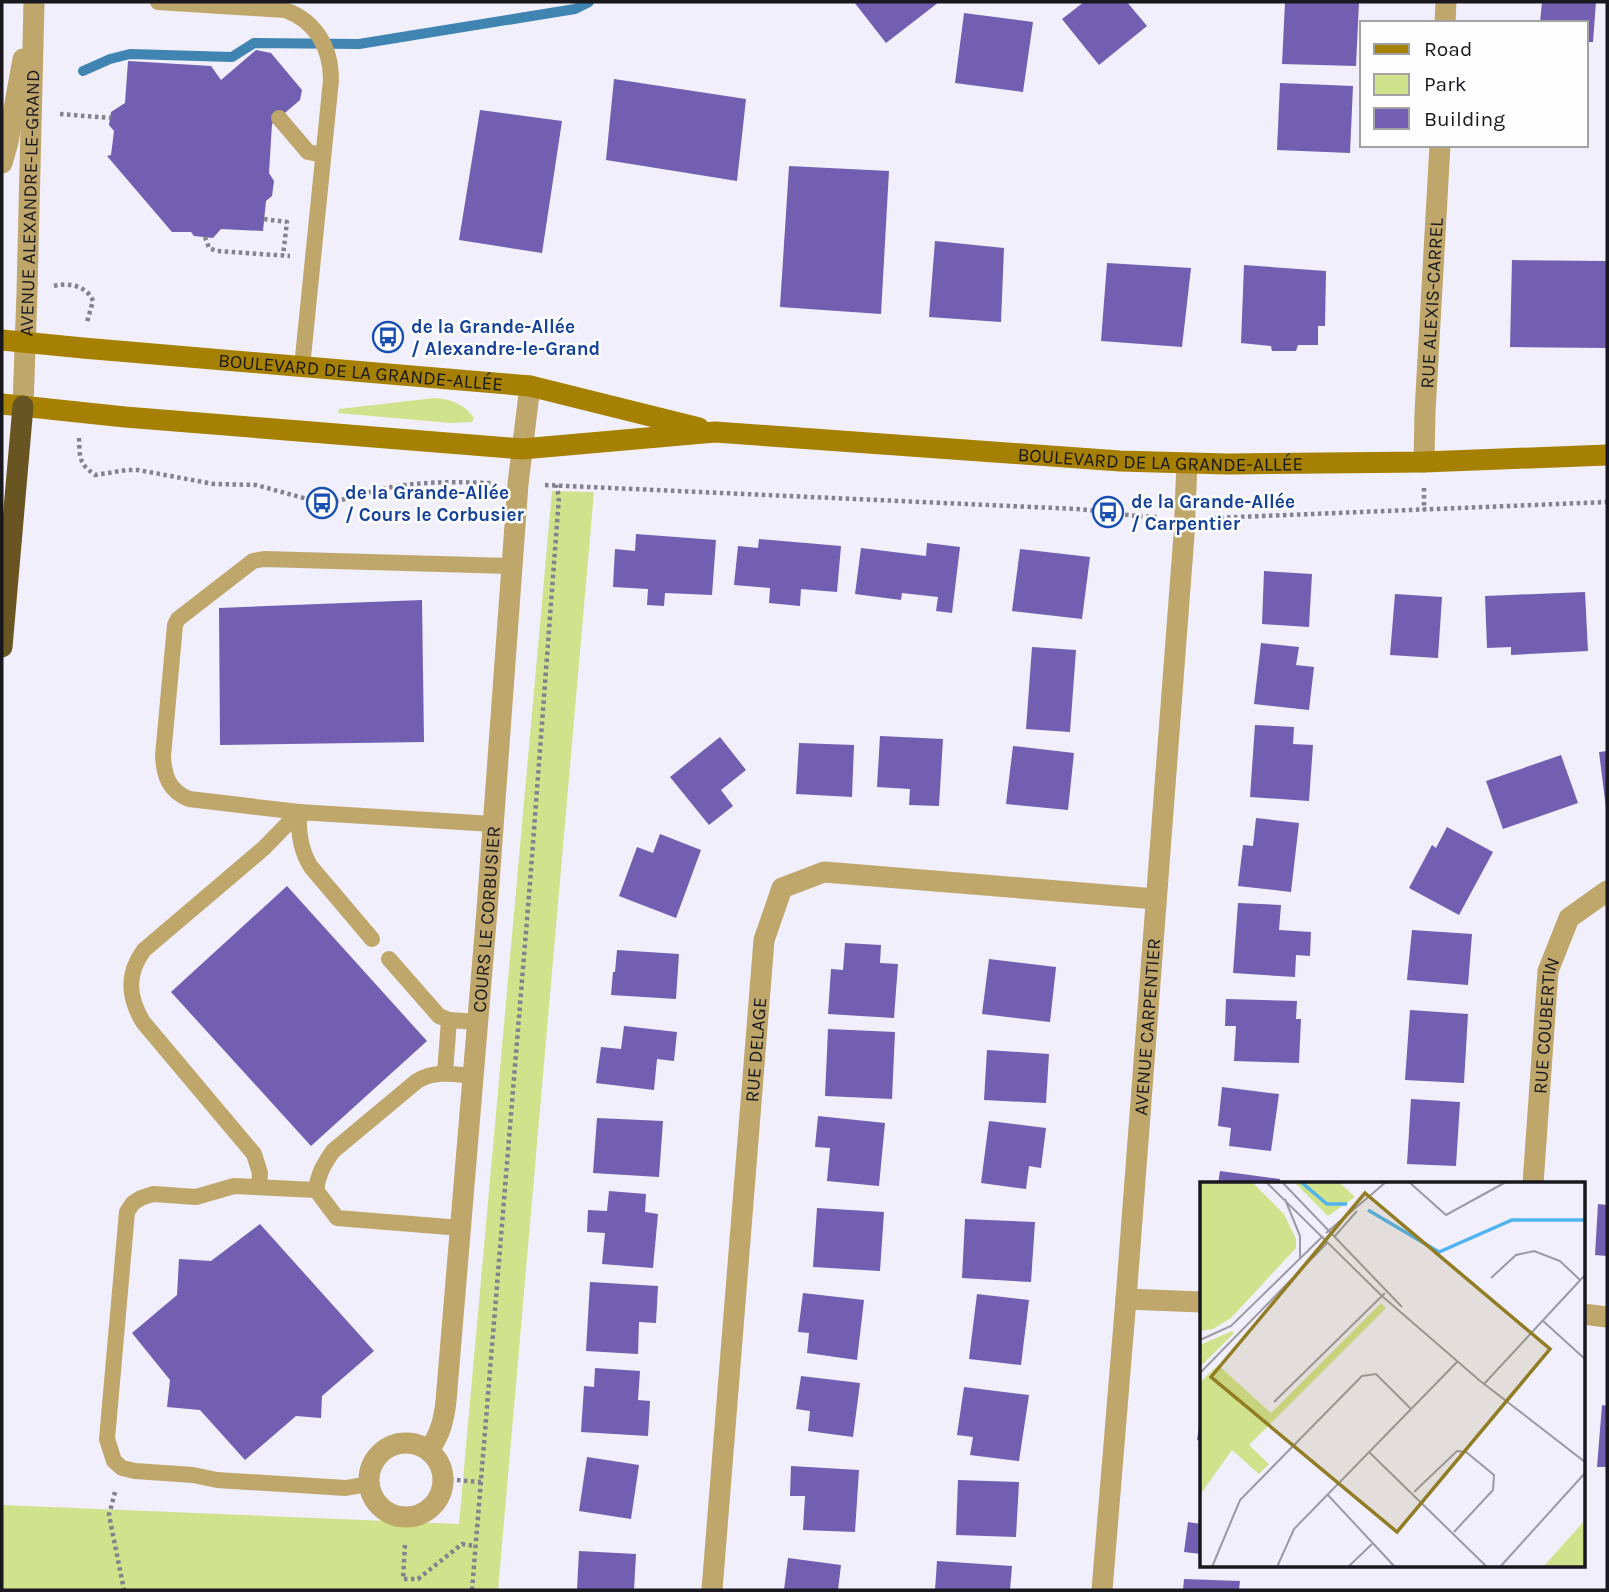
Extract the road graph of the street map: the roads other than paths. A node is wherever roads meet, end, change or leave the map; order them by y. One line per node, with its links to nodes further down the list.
1 (34, 2): 8 (street, AVENUE ALEXANDRE-LE-GRAND); 10 (street, AVENUE ALEXANDRE-LE-GRAND)
2 (158, 2): 7 (lane)
3 (1446, 2): 4 (street)
4 (1445, 21)
5 (279, 118): 7 (lane)
6 (1440, 147): 17 (street, RUE ALEXIS-CARREL)
7 (323, 155): 11 (lane)
8 (2, 163)
9 (2, 340): 10 (street, BOULEVARD DE LA GRANDE-ALLÉE)
10 (26, 342): 11 (street, BOULEVARD DE LA GRANDE-ALLÉE); 13 (street, AVENUE ALEXANDRE-LE-GRAND)
11 (302, 367): 12 (street, BOULEVARD DE LA GRANDE-ALLÉE)
12 (530, 386): 14 (street, BOULEVARD DE LA GRANDE-ALLÉE); 15 (street, COURS LE CORBUSIER)
13 (12, 405): 15 (street, BOULEVARD DE LA GRANDE-ALLÉE); 20 (highway)
14 (715, 432): 15 (street, BOULEVARD DE LA GRANDE-ALLÉE); 18 (street, BOULEVARD DE LA GRANDE-ALLÉE)
15 (522, 449): 19 (street, COURS LE CORBUSIER)
16 (1607, 455): 17 (street, BOULEVARD DE LA GRANDE-ALLÉE)
17 (1424, 462): 18 (street, BOULEVARD DE LA GRANDE-ALLÉE)
18 (1187, 463): 24 (street, AVENUE CARPENTIER)
19 (512, 566): 21 (lane); 22 (street, COURS LE CORBUSIER)
20 (2, 647)
21 (299, 812): 22 (lane); 25 (lane); 32 (lane)
22 (493, 824): 28 (street, COURS LE CORBUSIER)
23 (1607, 891): 31 (street, RUE COUBERTIN)
24 (1156, 899): 35 (street, AVENUE CARPENTIER); 41 (street, RUE DELAGE)
25 (372, 939)
26 (389, 959): 27 (lane)
27 (449, 1020): 28 (lane); 29 (lane)
28 (478, 1022): 30 (street, COURS LE CORBUSIER)
29 (445, 1073): 30 (lane); 33 (lane)
30 (473, 1076): 34 (street, COURS LE CORBUSIER)
31 (1533, 1182)
32 (259, 1187): 33 (lane); 40 (lane)
33 (316, 1190): 34 (lane)
34 (461, 1228): 39 (street, COURS LE CORBUSIER)
35 (1126, 1299): 36 (street); 42 (street, AVENUE CARPENTIER)
36 (1200, 1302)
37 (1584, 1314): 38 (street)
38 (1607, 1317)
39 (429, 1450): 40 (street); 40 (street)
40 (368, 1484)
41 (712, 1590)
42 (1102, 1590)

